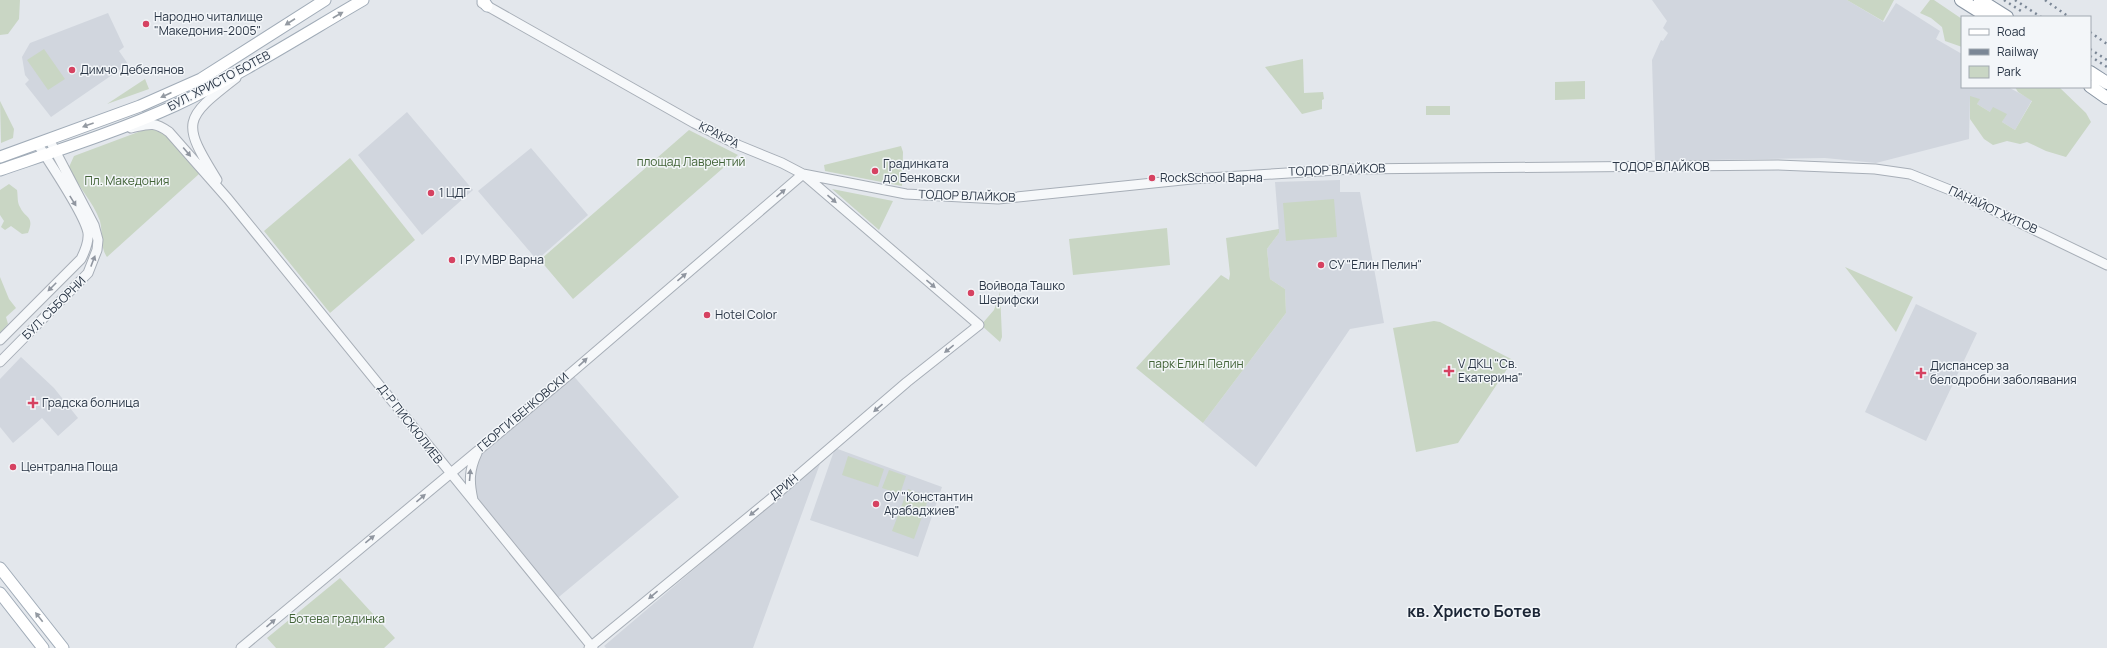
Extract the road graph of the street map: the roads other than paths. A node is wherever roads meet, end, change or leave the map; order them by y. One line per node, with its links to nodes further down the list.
1 (324, 0): 14 (main road, БУЛ. ХРИСТО БОТЕВ, one-way to 14)
2 (363, 0): 8 (main road, БУЛ. ХРИСТО БОТЕВ, one-way to 2)
3 (1960, 0): 6 (highway)
4 (1980, 0): 7 (highway)
5 (483, 2): 20 (street, КРАКРА)
6 (1986, 16)
7 (2005, 16)
8 (257, 62): 13 (main road, БУЛ. ХРИСТО БОТЕВ); 21 (street, Д-Р ПИСКЮЛИЕВ)
9 (2091, 73): 10 (highway)
10 (2107, 83)
11 (2091, 87): 12 (highway)
12 (2107, 98)
13 (92, 138): 16 (main road, БУЛ. ХРИСТО БОТЕВ); 21 (street, Д-Р ПИСКЮЛИЕВ, one-way to 21)
14 (49, 139): 15 (main road, БУЛ. ХРИСТО БОТЕВ); 16 (street, БУЛ. СЪБОРНИ)
15 (37, 143): 16 (street, БУЛ. СЪБОРНИ); 17 (main road, БУЛ. ХРИСТО БОТЕВ)
16 (50, 153): 18 (main road, БУЛ. ХРИСТО БОТЕВ); 24 (street, БУЛ. СЪБОРНИ, one-way to 24); 25 (street, БУЛ. СЪБОРНИ, one-way to 16)
17 (0, 157)
18 (0, 170)
19 (1874, 170): 20 (street, ТОДОР ВЛАЙКОВ); 22 (street, ПАНАЙОТ ХИТОВ)
20 (803, 174): 23 (street, КРАКРА, one-way to 23); 26 (street, ГЕОРГИ БЕНКОВСКИ, one-way to 20)
21 (228, 199): 27 (street, Д-Р ПИСКЮЛИЕВ)
22 (2107, 265)
23 (979, 325): 31 (street, ДРИН, one-way to 31)
24 (0, 340)
25 (0, 362)
26 (478, 449): 27 (street, ГЕОРГИ БЕНКОВСКИ); 28 (street, one-way to 26)
27 (449, 473): 28 (street, Д-Р ПИСКЮЛИЕВ); 34 (street, ГЕОРГИ БЕНКОВСКИ, one-way to 27)
28 (474, 502): 31 (street, Д-Р ПИСКЮЛИЕВ)
29 (0, 568): 33 (main road, one-way to 29)
30 (0, 593): 32 (main road)
31 (591, 647)
32 (43, 648)
33 (63, 648)
34 (241, 648)

